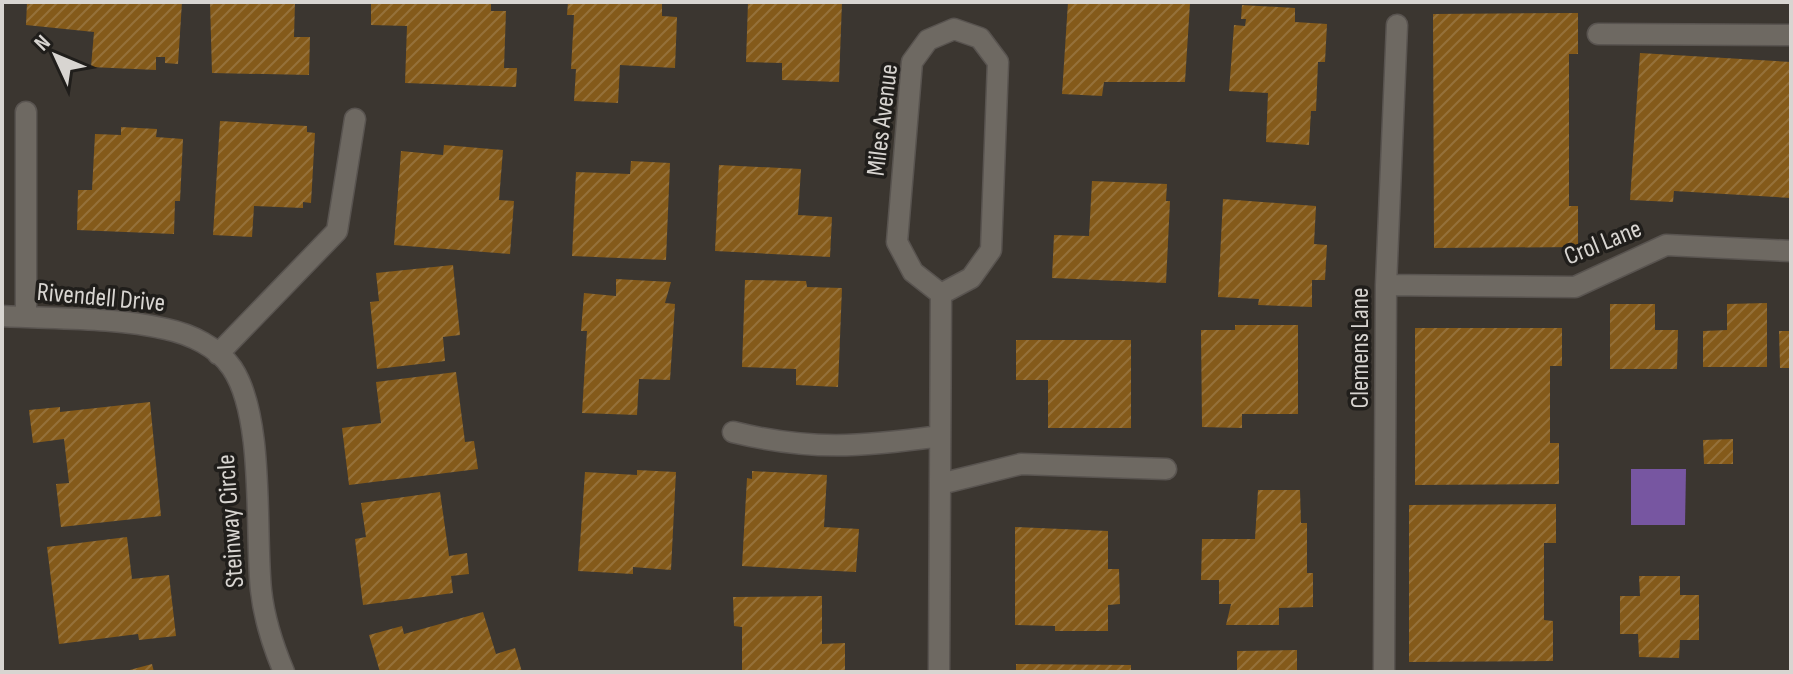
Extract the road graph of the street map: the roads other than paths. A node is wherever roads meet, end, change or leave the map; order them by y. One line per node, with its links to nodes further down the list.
1 (1397, 25): 7 (street, Clemens Lane)
2 (1598, 34): 3 (street)
3 (1791, 35)
4 (26, 112): 10 (street)
5 (355, 119): 11 (street)
6 (1791, 251): 7 (street, Crol Lane)
7 (1386, 285): 18 (street, Clemens Lane)
8 (941, 294): 8 (street, Miles Avenue); 13 (street)
9 (2, 316): 10 (street, Rivendell Drive)
10 (26, 317): 11 (street, Rivendell Drive)
11 (225, 361): 16 (street, Steinway Circle)
12 (733, 432): 13 (street)
13 (940, 436): 15 (street)
14 (1166, 469): 15 (street)
15 (940, 484): 17 (street)
16 (284, 672)
17 (939, 672)
18 (1384, 672)

